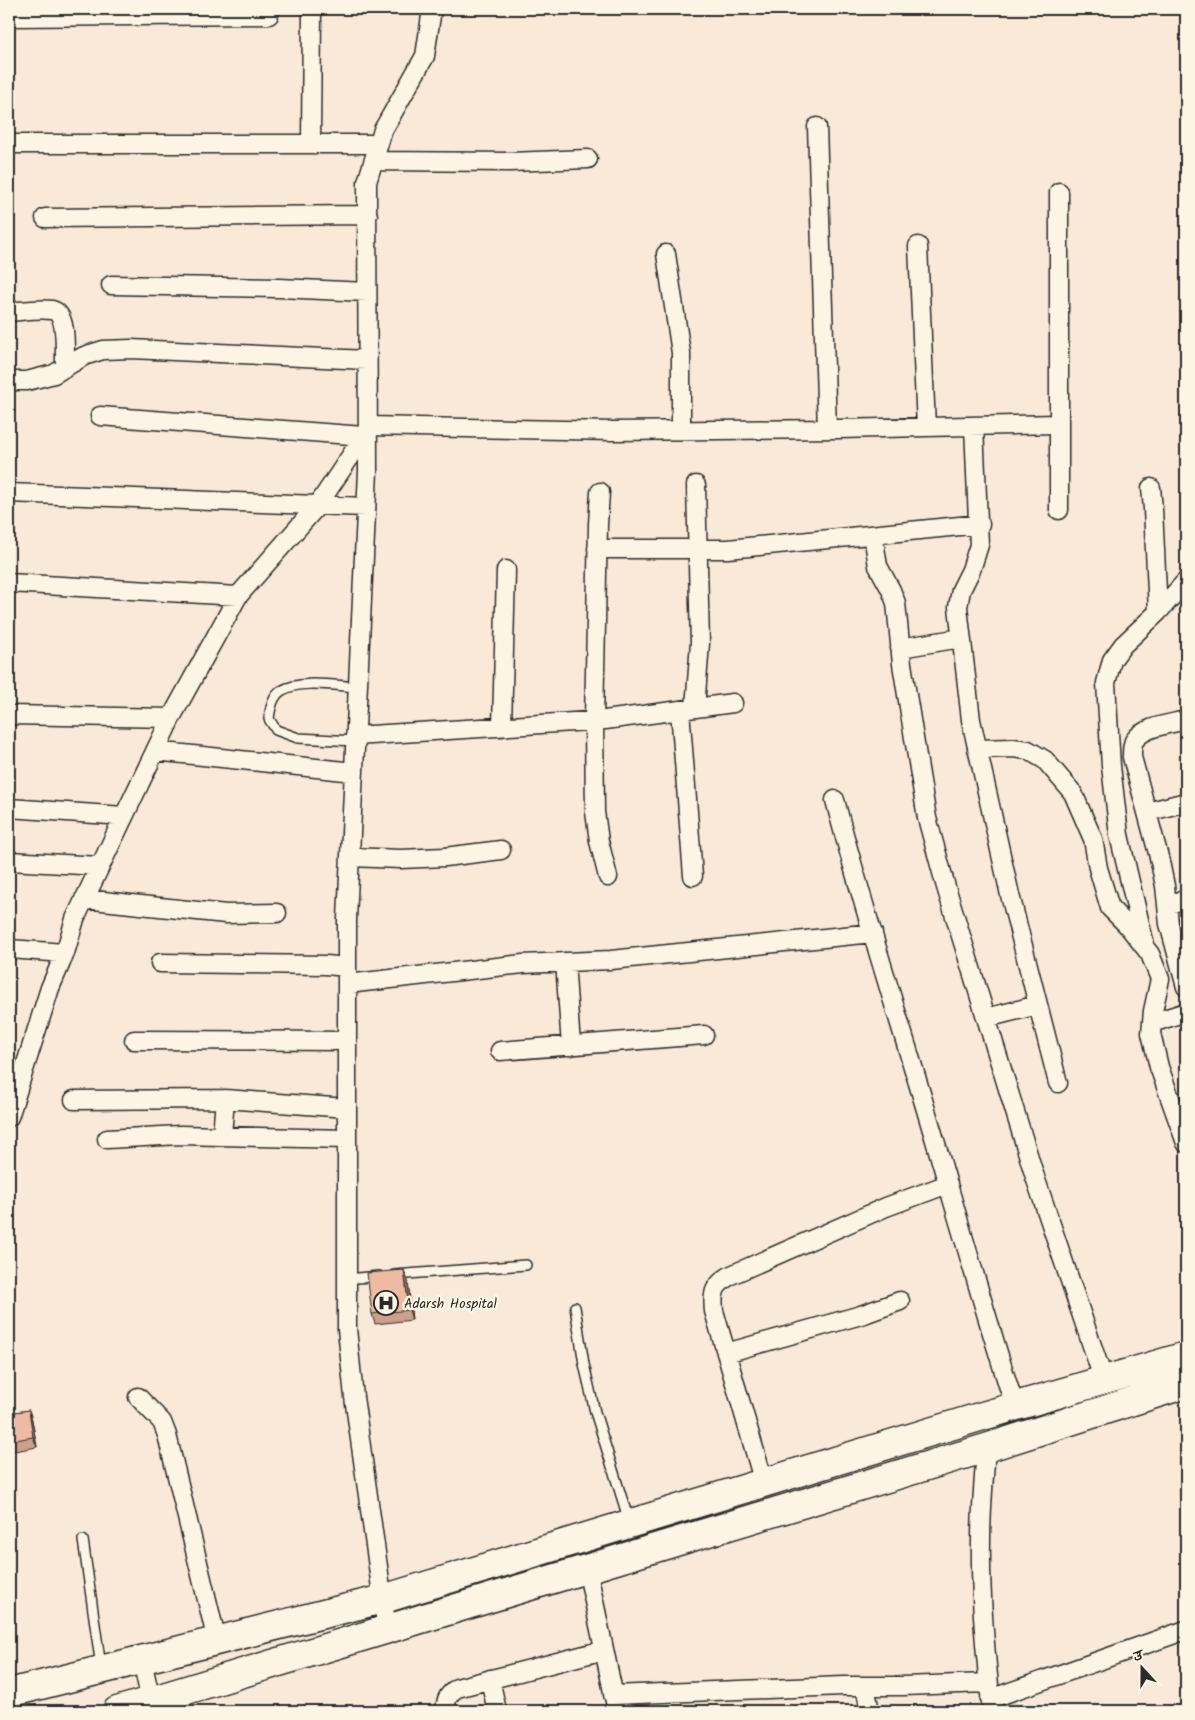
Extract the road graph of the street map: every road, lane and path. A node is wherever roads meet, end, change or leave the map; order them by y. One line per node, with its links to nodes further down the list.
1 (312, 9): 8 (street)
2 (432, 9): 9 (street)
3 (213, 12): 4 (street); 5 (street)
4 (269, 15)
5 (9, 17)
6 (817, 128): 26 (street)
7 (9, 144): 8 (street)
8 (311, 144): 9 (street)
9 (376, 152): 10 (street); 12 (street)
10 (588, 159)
11 (1058, 192): 23 (street)
12 (368, 215): 13 (street); 17 (street)
13 (44, 218)
14 (918, 246): 25 (street)
15 (666, 254): 28 (street)
16 (110, 285): 17 (street)
17 (367, 292): 19 (street)
18 (9, 312): 20 (street)
19 (368, 360): 20 (street); 27 (street)
20 (64, 368): 21 (street)
21 (9, 381)
22 (100, 416): 27 (street)
23 (1059, 424): 24 (street); 35 (street)
24 (974, 426): 25 (street); 36 (street)
25 (926, 427): 26 (street)
26 (827, 429): 28 (street)
27 (366, 430): 28 (street); 33 (street); 34 (street)
28 (681, 430)
29 (696, 485): 39 (street)
30 (1151, 488): 44 (street)
31 (600, 492): 38 (street)
32 (9, 493): 33 (street)
33 (318, 505): 34 (street); 43 (street)
34 (366, 507): 47 (street)
35 (1058, 510)
36 (980, 524): 37 (street); 45 (street)
37 (873, 535): 39 (street); 46 (street)
38 (597, 549): 39 (street); 53 (street)
39 (698, 549): 49 (street)
40 (506, 570): 54 (street)
41 (1186, 581): 44 (street)
42 (9, 583): 43 (street)
43 (238, 596): 51 (street)
44 (1158, 612): 76 (street)
45 (961, 638): 46 (street); 56 (street)
46 (900, 648): 84 (street)
47 (358, 687): 55 (street); 55 (lane)
48 (733, 703): 49 (street)
49 (688, 709): 53 (street); 68 (street)
50 (9, 715): 51 (street)
51 (171, 718): 57 (street)
52 (1186, 720): 62 (street)
53 (594, 721): 54 (street); 69 (street)
54 (502, 726): 55 (street)
55 (355, 738): 58 (street)
56 (977, 749): 76 (street); 82 (street)
57 (155, 751): 58 (street); 63 (street)
58 (354, 772): 65 (street)
59 (835, 800): 74 (street)
60 (1186, 802): 62 (street)
61 (9, 808): 63 (street)
62 (1147, 812): 72 (street)
63 (124, 816): 67 (street)
64 (501, 850): 65 (street)
65 (350, 857): 80 (street)
66 (9, 861): 67 (street)
67 (100, 866): 70 (street)
68 (693, 876)
69 (608, 877)
70 (84, 899): 73 (street); 77 (street)
71 (1186, 899): 72 (street)
72 (1167, 905): 81 (street)
73 (277, 914)
74 (873, 933): 78 (street); 101 (street)
75 (9, 949): 77 (street)
76 (1146, 949): 85 (street)
77 (65, 953): 96 (street)
78 (566, 962): 80 (street); 89 (street)
79 (160, 963): 80 (street)
80 (347, 976): 88 (street)
81 (1186, 987)
82 (1038, 1004): 84 (street); 91 (street)
83 (1186, 1012): 85 (street)
84 (986, 1018): 108 (street)
85 (1152, 1023): 95 (street)
86 (704, 1035): 89 (street)
87 (134, 1040): 88 (street)
88 (347, 1041): 94 (street)
89 (571, 1046): 90 (street)
90 (500, 1051)
91 (1058, 1083)
92 (225, 1099): 93 (street); 94 (street); 97 (street)
93 (74, 1100)
94 (347, 1108): 98 (street)
95 (1181, 1112): 100 (street)
96 (9, 1117)
97 (222, 1135): 98 (street); 99 (street)
98 (347, 1138): 103 (street)
99 (107, 1139)
100 (1186, 1143)
101 (948, 1184): 106 (street); 111 (street)
102 (526, 1265): 103 (lane)
103 (347, 1279): 117 (street)
104 (900, 1301): 106 (street)
105 (576, 1307): 114 (lane)
106 (726, 1353): 113 (street)
107 (1186, 1356): 108 (main road)
108 (1104, 1381): 111 (main road)
109 (1186, 1384): 112 (main road)
110 (138, 1396): 120 (street)
111 (1015, 1407): 113 (main road)
112 (986, 1448): 116 (main road); 127 (street)
113 (764, 1483): 114 (main road)
114 (630, 1524): 117 (main road)
115 (83, 1540): 123 (lane)
116 (587, 1568): 118 (main road); 121 (street)
117 (383, 1599): 118 (street); 120 (main road)
118 (387, 1630): 129 (main road)
119 (1186, 1630): 127 (street)
120 (217, 1641): 122 (main road)
121 (604, 1650): 124 (street); 128 (street)
122 (142, 1660): 123 (main road); 129 (street)
123 (101, 1670): 126 (main road)
124 (490, 1678): 131 (street); 132 (street)
125 (865, 1686): 127 (street); 128 (street); 133 (street)
126 (9, 1693)
127 (990, 1698)
128 (615, 1703)
129 (152, 1707): 130 (main road)
130 (117, 1711)
131 (445, 1711)
132 (497, 1711)
133 (870, 1711)

